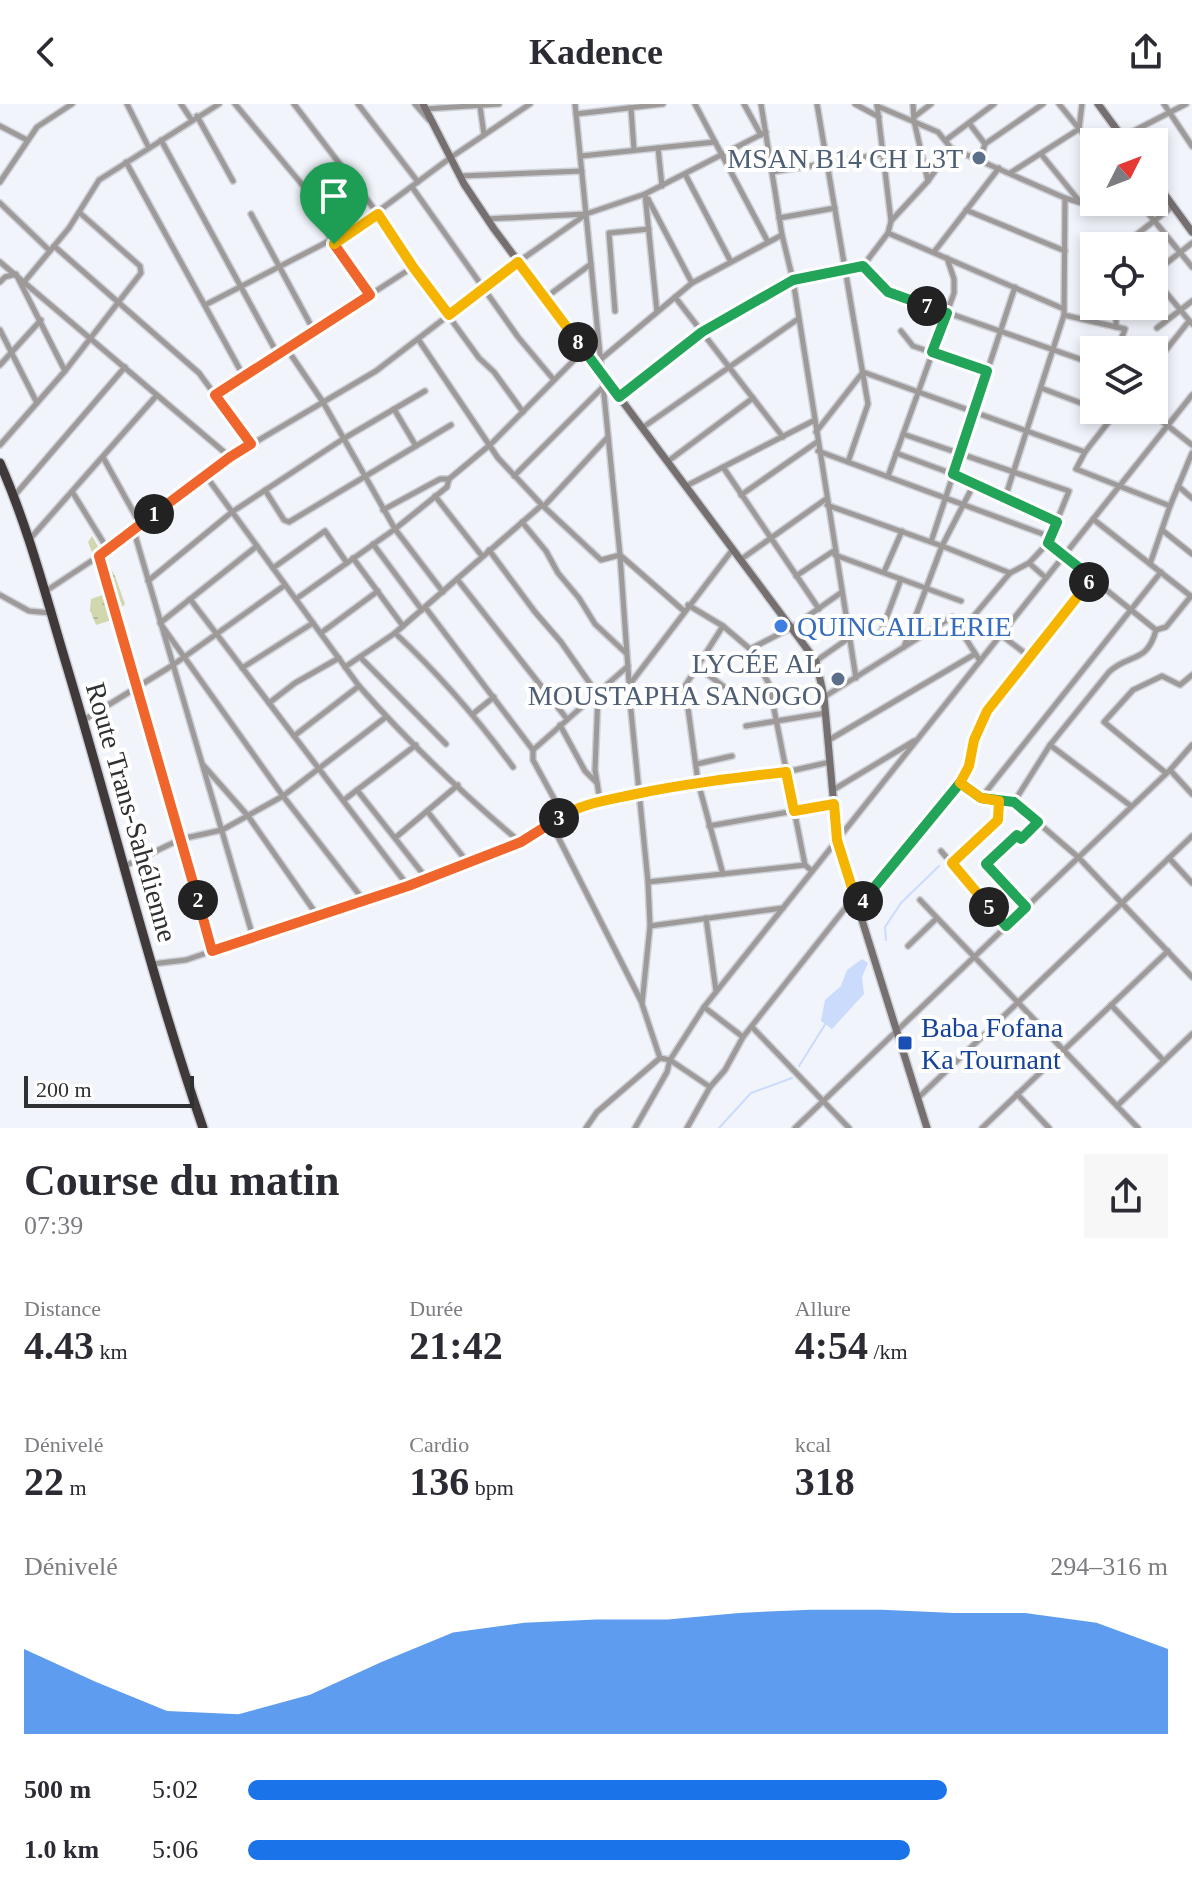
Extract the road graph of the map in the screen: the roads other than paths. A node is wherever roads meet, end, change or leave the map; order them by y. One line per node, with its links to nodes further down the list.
1 (72, 104): 44 (street)
2 (127, 104): 50 (street)
3 (181, 104): 34 (street)
4 (219, 104): 34 (street)
5 (235, 104): 96 (street)
6 (294, 104): 84 (street)
7 (358, 104): 71 (street)
8 (415, 104): 37 (street)
9 (499, 104): 28 (street)
10 (530, 104): 43 (street)
11 (575, 104): 32 (street)
12 (663, 104): 30 (street)
13 (695, 104): 47 (street)
14 (744, 104): 42 (street)
15 (761, 104): 42 (street)
16 (817, 104): 61 (street)
17 (855, 104): 33 (street)
18 (913, 104): 35 (street)
19 (931, 104): 35 (street)
20 (994, 104): 36 (street)
21 (1043, 104): 48 (street)
22 (1059, 104): 41 (street)
23 (1082, 104): 41 (street)
24 (1098, 104): 39 (street)
25 (1164, 104): 31 (street)
26 (1186, 104): 31 (street)
27 (877, 105): 33 (street); 35 (street)
28 (480, 106): 29 (street); 43 (street)
29 (424, 107): 37 (street)
30 (631, 108): 32 (street); 53 (street)
31 (1170, 113): 40 (street); 49 (street)
32 (576, 114): 57 (street)
33 (879, 117): 55 (street)
34 (194, 118): 45 (street); 68 (street)
35 (914, 119): 46 (street); 69 (street)
36 (969, 123): 46 (street); 48 (street)
37 (433, 124): 58 (street)
38 (0, 126): 44 (street)
39 (1116, 128)
40 (1143, 128)
41 (1079, 129): 54 (street)
42 (763, 134): 56 (street); 64 (street)
43 (484, 135): 58 (street)
44 (27, 140): 70 (street)
45 (161, 140): 50 (street); 119 (street)
46 (946, 140): 52 (street)
47 (715, 142): 51 (street); 56 (street)
48 (985, 144): 59 (street)
49 (1192, 146)
50 (149, 148): 60 (street)
51 (658, 148): 53 (street); 72 (street)
52 (951, 148): 59 (street); 69 (street)
53 (634, 150): 57 (street)
54 (1041, 153): 65 (street); 78 (street)
55 (883, 154): 61 (street); 90 (street)
56 (722, 155): 66 (street); 97 (street)
57 (581, 156): 63 (street)
58 (450, 158): 67 (street); 71 (street)
59 (980, 160): 62 (street)
60 (126, 162): 82 (street); 128 (street)
61 (827, 163): 64 (street); 80 (street)
62 (999, 168): 65 (street); 81 (street)
63 (582, 171): 67 (street); 85 (street)
64 (772, 172): 87 (street)
65 (1010, 173): 75 (street)
66 (685, 174): 72 (street); 106 (street)
67 (460, 176): 88 (street)
68 (233, 181)
69 (928, 181): 90 (street)
70 (0, 182)
71 (418, 182): 73 (street)
72 (662, 186): 74 (street)
73 (412, 187): 84 (street); 121 (street)
74 (645, 194): 85 (street); 91 (street); 118 (street)
75 (1065, 198): 78 (street); 100 (street)
76 (1168, 199): 79 (street)
77 (0, 203): 99 (street)
78 (1080, 203)
79 (1173, 206): 89 (street); 93 (street)
80 (835, 208): 87 (street); 113 (street)
81 (966, 210): 100 (street); 101 (street)
82 (80, 213): 99 (street); 127 (street)
83 (251, 214): 110 (street)
84 (378, 214): 96 (street); 111 (street)
85 (586, 214): 88 (street); 105 (street); 108 (street)
86 (1151, 216): 89 (street)
87 (779, 218): 95 (street)
88 (487, 219): 105 (street)
89 (1154, 220): 92 (street); 102 (street)
90 (891, 221): 94 (street)
91 (649, 229): 130 (street); 131 (street)
92 (1140, 232)
93 (1192, 232)
94 (888, 233): 101 (street); 109 (street)
95 (782, 235): 97 (street); 115 (street)
96 (333, 242): 110 (street); 123 (street)
97 (768, 242): 106 (street)
98 (1192, 243): 102 (street)
99 (52, 248): 116 (street); 127 (street)
100 (1065, 251): 132 (street)
101 (934, 252): 103 (street)
102 (1180, 252): 107 (street); 112 (street)
103 (947, 258): 120 (street); 133 (street)
104 (0, 262): 114 (street)
105 (518, 262): 121 (street); 125 (street)
106 (731, 262): 118 (street)
107 (1168, 263)
108 (591, 264): 125 (street); 156 (street)
109 (863, 266): 113 (street); 133 (street)
110 (280, 267): 119 (street); 142 (street)
111 (413, 267): 123 (street); 134 (street)
112 (1192, 267)
113 (846, 271): 115 (street); 163 (street)
114 (16, 274): 116 (street); 117 (street); 136 (street)
115 (793, 280): 135 (street); 145 (street)
116 (25, 281): 147 (street)
117 (0, 282)
118 (692, 283): 124 (street)
119 (241, 287): 128 (street); 155 (street)
120 (1015, 287): 132 (street); 144 (street)
121 (483, 289): 134 (street); 166 (street)
122 (1168, 294): 129 (street)
123 (370, 295): 142 (street)
124 (675, 297): 131 (street); 145 (street)
125 (545, 298): 151 (street)
126 (1192, 301): 129 (street)
127 (120, 302): 147 (street); 172 (street)
128 (205, 305): 165 (street)
129 (1181, 310): 138 (street); 140 (street)
130 (615, 311)
131 (657, 312): 156 (street)
132 (1064, 312): 139 (street); 152 (street)
133 (947, 313): 144 (street); 154 (street)
134 (449, 315): 148 (street); 180 (street)
135 (798, 319): 159 (street); 182 (street)
136 (41, 320): 153 (street); 161 (street)
137 (1116, 320): 139 (street)
138 (1190, 322): 149 (street)
139 (1116, 327): 146 (street)
140 (1157, 328)
141 (0, 330): 153 (street)
142 (314, 331): 150 (street)
143 (901, 331): 154 (street)
144 (1000, 331): 152 (street); 162 (street)
145 (702, 332): 159 (street); 174 (street)
146 (1122, 336)
147 (92, 338): 160 (street); 161 (street)
148 (418, 339): 176 (street); 195 (street)
149 (1168, 348)
150 (287, 349): 155 (street); 176 (street)
151 (584, 350): 164 (street); 166 (street)
152 (1053, 350): 157 (street); 168 (street)
153 (12, 352): 158 (street); 177 (street)
154 (932, 352): 162 (street); 170 (street)
155 (278, 355): 165 (street)
156 (601, 359): 164 (street)
157 (1080, 359)
158 (0, 365)
159 (728, 366): 175 (street); 186 (street)
160 (125, 367): 171 (street); 224 (street)
161 (65, 371): 177 (street)
162 (987, 371): 181 (street)
163 (863, 372): 170 (street); 188 (street); 207 (street)
164 (601, 373): 167 (street); 174 (street)
165 (244, 377): 172 (street)
166 (554, 380): 180 (street)
167 (603, 386): 190 (street); 214 (street)
168 (1041, 388): 178 (street); 187 (street)
169 (425, 391): 179 (street)
170 (918, 392): 181 (street); 189 (street)
171 (157, 395): 204 (street); 205 (street)
172 (215, 395): 194 (street)
173 (1192, 395): 185 (street)
174 (619, 397): 186 (street)
175 (753, 398): 191 (street); 206 (street)
176 (323, 402): 192 (street); 194 (street)
177 (37, 403): 196 (street)
178 (1080, 403)
179 (394, 409): 192 (street); 198 (street)
180 (523, 412): 195 (street)
181 (974, 412): 187 (street); 202 (street)
182 (813, 421): 188 (street); 191 (street)
183 (1107, 424): 200 (street)
184 (451, 425): 198 (street)
185 (1167, 425): 197 (street); 219 (street)
186 (642, 428): 206 (street)
187 (1027, 431): 200 (street); 210 (street)
188 (815, 433): 193 (street)
189 (903, 434): 201 (street); 202 (street)
190 (608, 436): 231 (street); 255 (street)
191 (783, 437): 209 (street)
192 (343, 439): 213 (street); 221 (street)
193 (817, 442): 199 (street); 223 (street)
194 (251, 444): 204 (street)
195 (491, 444): 214 (street); 216 (street)
196 (0, 445)
197 (1192, 445)
198 (416, 446): 213 (street)
199 (818, 451): 207 (street); 229 (street)
200 (1085, 452): 219 (street)
201 (896, 453): 211 (street); 215 (street)
202 (960, 453): 210 (street); 211 (street)
203 (1192, 453): 220 (street)
204 (230, 457): 212 (street)
205 (104, 459): 222 (street); 238 (street)
206 (667, 462): 218 (street)
207 (848, 462): 215 (street)
208 (0, 463): 224 (highway, Route Trans-Sahélienne)
209 (723, 467): 218 (street); 223 (street)
210 (1014, 472): 227 (street); 237 (street)
211 (953, 474): 217 (street); 226 (street)
212 (206, 476): 234 (street); 238 (street)
213 (364, 476): 221 (street); 233 (street)
214 (514, 476): 231 (street)
215 (888, 476): 226 (street)
216 (449, 479): 225 (street); 233 (street)
217 (974, 484): 227 (street); 230 (street)
218 (685, 486): 250 (street)
219 (1119, 486): 232 (street); 235 (street)
220 (1178, 486): 228 (street); 232 (street)
221 (265, 490): 234 (street)
222 (73, 493): 244 (street); 251 (street)
223 (741, 495): 243 (street)
224 (14, 496): 244 (highway, Route Trans-Sahélienne)
225 (435, 496): 240 (street); 257 (street)
226 (945, 498): 230 (street); 246 (street)
227 (1005, 498): 237 (street)
228 (1192, 498)
229 (826, 502): 242 (street); 243 (street); 253 (street)
230 (963, 505): 245 (street); 249 (street)
231 (543, 506): 236 (street); 255 (street)
232 (1170, 506): 241 (street)
233 (383, 510): 240 (street)
234 (232, 512): 248 (street); 273 (street)
235 (1093, 519): 258 (street); 263 (street)
236 (522, 522): 252 (street); 305 (street)
237 (1057, 522): 245 (street)
238 (140, 524): 239 (street)
239 (133, 528): 251 (street); 273 (street)
240 (395, 529): 247 (street); 278 (street)
241 (1162, 530): 254 (street); 263 (street)
242 (902, 531): 246 (street); 265 (street)
243 (771, 538): 260 (street); 268 (street)
244 (29, 540): 276 (highway, Route Trans-Sahélienne)
245 (1050, 540): 258 (street); 262 (street)
246 (931, 542): 249 (street)
247 (373, 544): 259 (street); 285 (street)
248 (257, 546): 264 (street); 282 (street)
249 (942, 546): 267 (street); 275 (street)
250 (733, 549): 260 (street); 286 (street)
251 (108, 550): 256 (street)
252 (489, 550): 257 (street); 324 (street)
253 (835, 552): 265 (street); 268 (street); 279 (street)
254 (1192, 554)
255 (620, 555): 286 (street); 305 (street)
256 (99, 556): 276 (street); 321 (street)
257 (482, 556): 271 (street)
258 (1064, 556): 269 (street); 270 (street)
259 (353, 558): 261 (street); 277 (street)
260 (740, 560): 294 (street)
261 (347, 563): 264 (street); 283 (street)
262 (1029, 563): 267 (street); 269 (street)
263 (1150, 564): 266 (street)
264 (273, 568): 274 (street)
265 (884, 572): 272 (street)
266 (1161, 572): 281 (street); 288 (street)
267 (1010, 573): 296 (street)
268 (796, 576): 287 (street)
269 (1046, 578): 301 (street)
270 (1092, 578): 288 (street); 309 (street)
271 (457, 579): 278 (street); 331 (street)
272 (901, 579): 275 (street); 300 (street)
273 (148, 581): 290 (street)
274 (285, 585): 283 (street); 299 (street)
275 (925, 587): 284 (street); 303 (street)
276 (46, 591): 289 (highway, Route Trans-Sahélienne)
277 (378, 591): 292 (street); 297 (street)
278 (443, 592): 285 (street)
279 (842, 592): 287 (street); 302 (street)
280 (0, 595): 289 (street)
281 (1191, 596): 295 (street)
282 (190, 599): 290 (street); 299 (street)
283 (296, 599): 291 (street)
284 (961, 601)
285 (424, 608): 292 (street); 325 (street)
286 (686, 608): 293 (street); 320 (street)
287 (819, 609): 294 (street)
288 (1131, 610): 295 (street); 361 (street)
289 (52, 613): 332 (highway, Route Trans-Sahélienne)
290 (160, 623): 307 (street); 313 (street)
291 (313, 623): 297 (street); 316 (street)
292 (403, 626): 298 (street)
293 (723, 626): 304 (street); 317 (street)
294 (791, 628): 304 (street); 311 (street)
295 (1156, 630): 341 (street)
296 (961, 631): 303 (street); 306 (street)
297 (321, 633): 310 (street)
298 (395, 633): 308 (street); 328 (street)
299 (217, 634): 307 (street); 316 (street)
300 (880, 635)
301 (1001, 635): 309 (street); 312 (street)
302 (849, 638): 311 (street); 319 (street)
303 (903, 648): 319 (street)
304 (750, 649): 333 (street)
305 (627, 654): 314 (street)
306 (975, 654): 312 (street); 338 (street)
307 (182, 657): 313 (street); 360 (street)
308 (360, 657): 315 (street); 339 (street)
309 (1030, 657): 354 (street)
310 (339, 658): 315 (street); 327 (street)
311 (816, 661): 326 (street)
312 (980, 661): 337 (street)
313 (173, 665): 321 (street); 345 (street)
314 (628, 666): 320 (street); 324 (street)
315 (345, 667): 322 (street)
316 (242, 668): 327 (street)
317 (699, 668): 323 (street); 347 (street)
318 (1192, 675): 351 (street)
319 (856, 678): 326 (street)
320 (629, 685): 358 (street)
321 (138, 686): 332 (street); 378 (street)
322 (359, 686): 330 (street); 336 (street)
323 (723, 686)
324 (598, 695): 331 (street); 353 (street)
325 (494, 697): 328 (street); 343 (street)
326 (824, 697): 329 (street)
327 (269, 703): 336 (street)
328 (474, 713): 348 (street)
329 (826, 713): 333 (street); 338 (street)
330 (386, 717): 340 (street); 349 (street)
331 (567, 719): 334 (street)
332 (83, 720): 387 (highway, Route Trans-Sahélienne)
333 (776, 721): 335 (street); 350 (street)
334 (560, 725): 343 (street); 353 (street)
335 (746, 726)
336 (294, 736): 349 (street)
337 (918, 738): 357 (street); 379 (street)
338 (829, 740): 346 (street)
339 (446, 744)
340 (416, 745): 355 (street); 356 (street)
341 (1050, 745): 365 (street); 367 (street)
342 (1192, 745): 351 (street)
343 (533, 750): 370 (street)
344 (732, 756): 347 (street)
345 (201, 762): 371 (street); 375 (street)
346 (830, 762): 350 (street); 357 (street)
347 (697, 764): 352 (street)
348 (513, 767)
349 (319, 769): 360 (street); 362 (street)
350 (786, 772): 352 (street); 369 (street)
351 (1168, 772): 359 (street); 367 (street)
352 (698, 782): 358 (street); 374 (street)
353 (598, 783): 363 (street)
354 (960, 783): 361 (street); 398 (street)
355 (458, 785): 368 (street); 380 (street)
356 (357, 790): 362 (street); 377 (street)
357 (833, 790): 366 (street)
358 (638, 793): 363 (street); 391 (street)
359 (1192, 794)
360 (283, 796): 371 (street); 396 (street)
361 (981, 798): 364 (street)
362 (343, 800): 393 (street)
363 (600, 801): 370 (street)
364 (999, 801): 365 (street); 385 (street)
365 (1014, 802): 372 (street)
366 (834, 804): 369 (street); 379 (street)
367 (1131, 806): 382 (street)
368 (427, 811): 377 (street); 384 (street)
369 (794, 811): 374 (street); 386 (street)
370 (563, 815): 373 (street)
371 (248, 816): 375 (street); 401 (street)
372 (1038, 822): 382 (street); 399 (street)
373 (551, 823): 380 (street); 415 (street)
374 (709, 826): 389 (street)
375 (222, 830): 378 (street); 406 (street)
376 (1192, 836): 383 (street)
377 (395, 838): 390 (street)
378 (181, 839): 387 (street); 408 (street)
379 (837, 840): 388 (street); 394 (street)
380 (521, 842): 384 (street)
381 (941, 851): 385 (street)
382 (1078, 857): 397 (street); 399 (street)
383 (1169, 858): 392 (street); 397 (street)
384 (468, 863): 390 (street)
385 (952, 863): 405 (street)
386 (805, 865): 388 (street); 389 (street)
387 (125, 866): 411 (highway, Route Trans-Sahélienne)
388 (812, 871): 400 (street)
389 (723, 874): 391 (street)
390 (427, 879): 393 (street)
391 (648, 882): 404 (street)
392 (1192, 883)
393 (408, 886): 396 (street)
394 (855, 896): 398 (street); 418 (street)
395 (920, 900): 403 (street)
396 (365, 902): 401 (street)
397 (1122, 903): 409 (street); 414 (street)
398 (858, 907): 419 (street)
399 (1026, 907): 405 (street)
400 (783, 908): 402 (street); 413 (street)
401 (317, 915): 406 (street)
402 (706, 918): 404 (street); 413 (street)
403 (937, 918): 407 (street); 410 (street)
404 (650, 926): 415 (street)
405 (1006, 926): 410 (street)
406 (253, 937): 408 (street)
407 (908, 946)
408 (212, 951): 411 (street)
409 (1168, 951): 412 (street); 416 (street)
410 (974, 956): 414 (street); 419 (street)
411 (152, 964): 432 (highway, Route Trans-Sahélienne)
412 (1192, 977)
413 (716, 991): 417 (street)
414 (1018, 1002): 422 (street); 428 (street)
415 (642, 1004): 423 (street)
416 (1111, 1005): 422 (street); 425 (street)
417 (704, 1007): 421 (street); 424 (street)
418 (752, 1027): 421 (street); 429 (street)
419 (896, 1030): 428 (street); 429 (street)
420 (1192, 1034): 425 (street)
421 (743, 1037): 426 (street)
422 (1064, 1050): 427 (street); 430 (street)
423 (660, 1058): 424 (street); 433 (street)
424 (670, 1060): 426 (street); 434 (street)
425 (1164, 1061): 430 (street)
426 (710, 1087): 435 (street)
427 (1017, 1094): 431 (street); 439 (street)
428 (918, 1098): 438 (street)
429 (823, 1100): 436 (street); 437 (street)
430 (1117, 1106): 440 (street)
431 (1045, 1126)
432 (203, 1128)
433 (586, 1128)
434 (635, 1128)
435 (687, 1128)
436 (795, 1128)
437 (849, 1128)
438 (927, 1128)
439 (982, 1128)
440 (1138, 1128)

